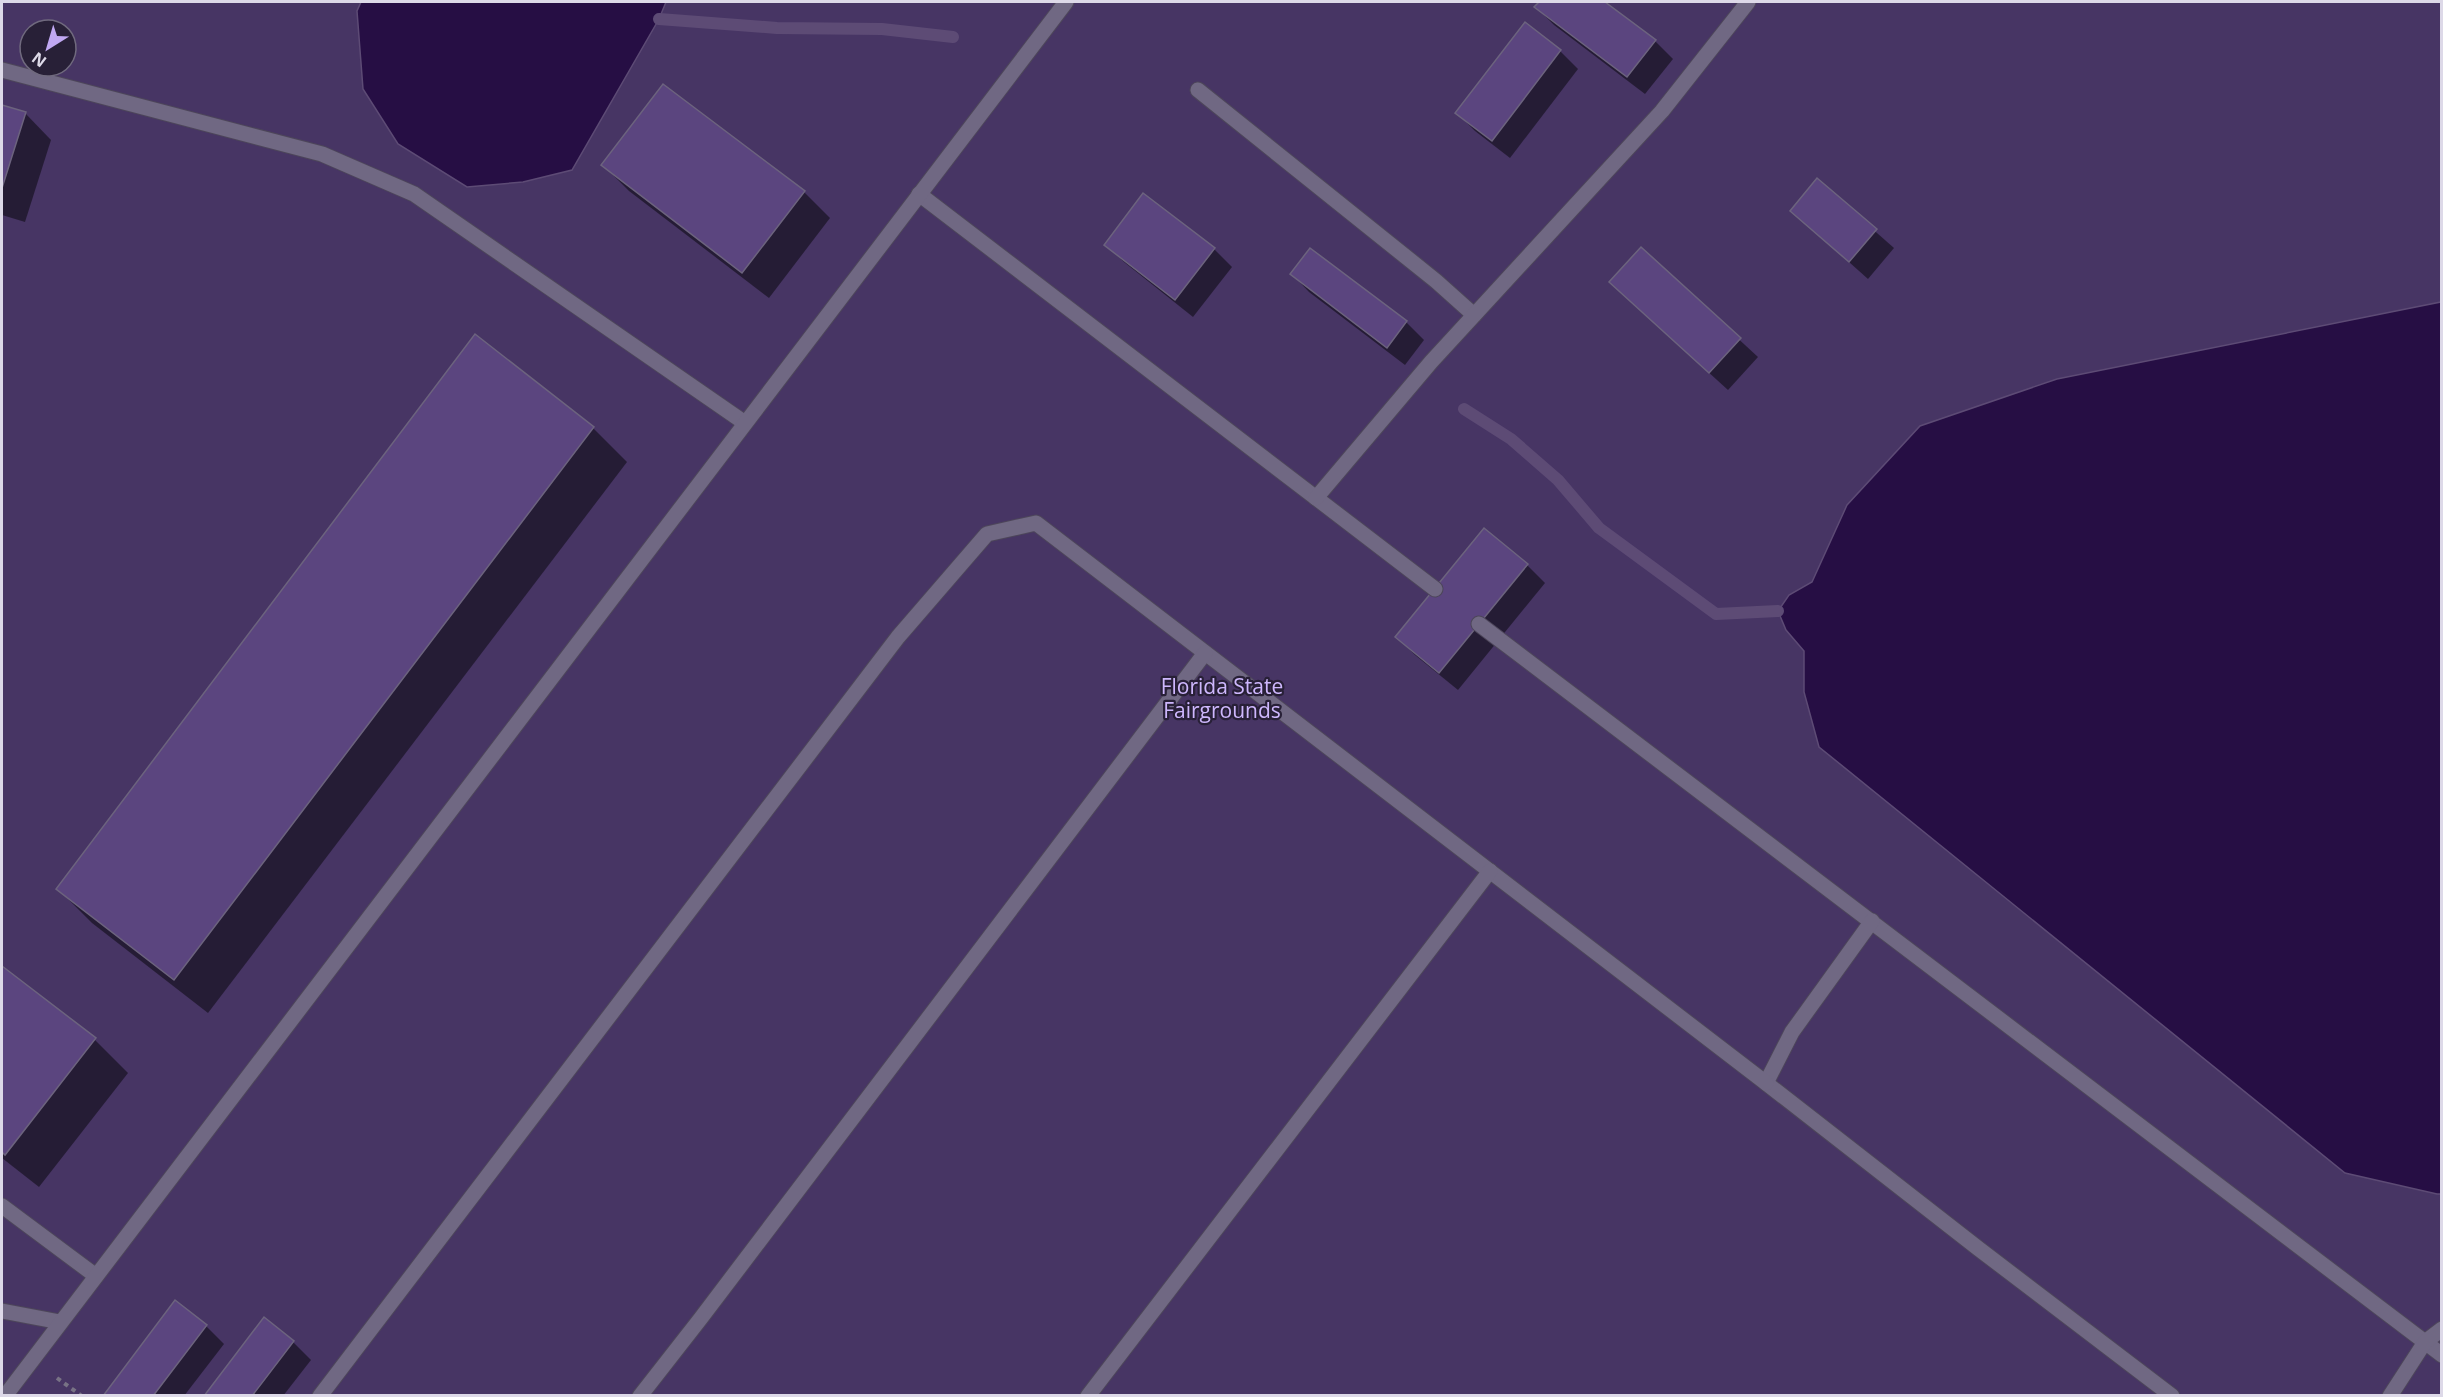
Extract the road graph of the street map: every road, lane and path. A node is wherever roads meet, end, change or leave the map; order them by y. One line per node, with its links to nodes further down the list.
1 (1066, 2): 5 (lane)
2 (1748, 2): 6 (lane)
3 (2, 70): 7 (lane)
4 (1198, 90): 6 (lane)
5 (919, 194): 7 (lane); 8 (lane)
6 (1474, 315): 8 (lane)
7 (745, 423): 16 (lane)
8 (1316, 498): 9 (lane)
9 (1435, 589)
10 (1479, 624): 13 (lane)
11 (1205, 653): 12 (lane); 23 (lane); 24 (lane)
12 (1490, 872): 14 (lane); 25 (lane)
13 (1872, 921): 14 (lane); 20 (lane)
14 (1766, 1083): 26 (lane)
15 (2, 1206): 16 (lane)
16 (96, 1276): 18 (lane)
17 (2, 1311): 18 (lane)
18 (60, 1322): 22 (lane)
19 (2442, 1329): 20 (lane)
20 (2425, 1342): 21 (lane); 27 (lane)
21 (2442, 1355)
22 (5, 1395)
23 (320, 1395)
24 (640, 1395)
25 (1088, 1395)
26 (2172, 1395)
27 (2390, 1395)

